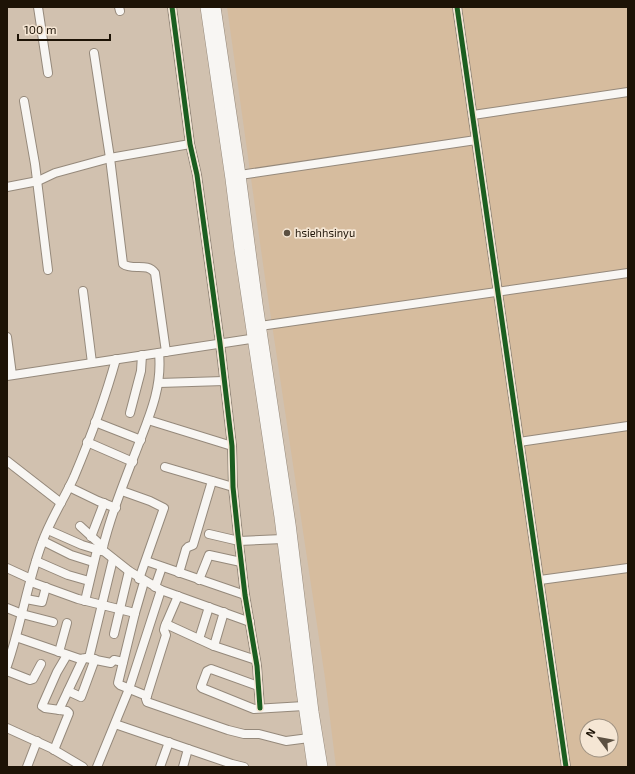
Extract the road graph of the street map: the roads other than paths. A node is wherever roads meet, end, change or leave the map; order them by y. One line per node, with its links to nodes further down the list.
1 (38, 7): 7 (street)
2 (172, 7): 12 (street)
3 (206, 7): 21 (main road)
4 (215, 7): 14 (main road)
5 (457, 7): 10 (street)
6 (94, 53): 13 (street)
7 (48, 73)
8 (628, 92): 10 (street)
9 (24, 101): 15 (street)
10 (473, 115): 11 (street)
11 (476, 140): 14 (street); 20 (street)
12 (190, 144): 13 (street); 23 (street)
13 (110, 158): 15 (street); 24 (street)
14 (240, 175): 21 (main road)
15 (38, 181): 16 (street); 17 (street)
16 (7, 187)
17 (48, 270)
18 (628, 273): 20 (street)
19 (83, 291): 27 (street)
20 (497, 292): 21 (street); 37 (street)
21 (258, 334): 23 (street); 53 (main road); 123 (main road)
22 (7, 338): 28 (street)
23 (220, 343): 24 (street); 29 (street)
24 (163, 352): 25 (street); 30 (street)
25 (142, 356): 26 (street); 31 (street)
26 (116, 359): 27 (street); 33 (street)
27 (92, 363): 28 (street)
28 (10, 376)
29 (224, 381): 30 (street); 38 (street)
30 (159, 383): 32 (street)
31 (130, 413)
32 (148, 420): 35 (street); 38 (street)
33 (95, 422): 35 (street); 36 (street)
34 (628, 426): 37 (street)
35 (141, 440): 39 (street)
36 (87, 442): 39 (street); 43 (street)
37 (519, 442): 69 (street)
38 (232, 446): 44 (street)
39 (133, 462): 45 (street)
40 (7, 463): 46 (street)
41 (165, 467): 42 (street)
42 (212, 481): 44 (street); 66 (street)
43 (69, 487): 46 (street); 47 (street)
44 (233, 487): 55 (street)
45 (122, 491): 48 (street); 59 (street)
46 (61, 503): 50 (street)
47 (104, 503): 48 (street); 52 (street)
48 (116, 508): 56 (street)
49 (80, 526): 52 (street)
50 (48, 530): 54 (street); 56 (street)
51 (209, 534): 55 (street)
52 (91, 537): 56 (street)
53 (283, 539): 55 (street); 105 (main road)
54 (43, 541): 58 (street); 60 (street)
55 (239, 541): 61 (street)
56 (101, 549): 57 (street); 60 (street)
57 (113, 559): 65 (street); 78 (street)
58 (36, 561): 70 (street); 71 (street)
59 (146, 561): 62 (street); 67 (street)
60 (93, 562): 71 (street)
61 (241, 562): 68 (street); 74 (street)
62 (162, 567): 66 (street); 73 (street)
63 (7, 568): 70 (street)
64 (628, 568): 69 (street)
65 (129, 572): 67 (street); 81 (street)
66 (179, 573): 68 (street)
67 (142, 580): 73 (street); 83 (street)
68 (199, 580): 74 (street)
69 (540, 580): 124 (street)
70 (31, 581): 72 (street); 76 (street)
71 (89, 581): 77 (street)
72 (46, 588): 76 (street); 77 (street)
73 (158, 588): 75 (street); 102 (street)
74 (245, 595): 87 (street)
75 (178, 596): 79 (street); 88 (street)
76 (26, 599): 84 (street)
77 (85, 600): 78 (street)
78 (102, 605): 81 (street); 95 (street)
79 (209, 607): 82 (street); 91 (street)
80 (7, 608): 84 (street)
81 (119, 609): 83 (street); 89 (street)
82 (224, 612): 87 (street); 93 (street)
83 (135, 613): 97 (street)
84 (22, 614): 85 (street); 90 (street)
85 (53, 622)
86 (67, 622): 94 (street)
87 (250, 622): 96 (street)
88 (166, 624): 91 (street); 104 (street)
89 (114, 634)
90 (16, 637): 92 (street); 94 (street)
91 (199, 639): 93 (street)
92 (10, 646): 99 (street)
93 (214, 646): 96 (street)
94 (63, 653): 95 (street); 107 (street)
95 (89, 659): 97 (street); 103 (street); 103 (street)
96 (256, 660): 101 (street)
97 (123, 662): 102 (street)
98 (41, 664): 100 (street)
99 (7, 666)
100 (7, 671)
101 (258, 686): 106 (street); 106 (street)
102 (130, 689): 104 (street); 108 (street)
103 (68, 691): 107 (street)
104 (147, 696): 110 (street)
105 (304, 706): 106 (street); 110 (main road)
106 (260, 708)
107 (59, 710): 114 (street)
108 (115, 724): 112 (street); 118 (street)
109 (7, 728): 111 (street)
110 (309, 738): 122 (main road)
111 (37, 741): 114 (street); 116 (street)
112 (169, 742): 113 (street); 119 (street)
113 (188, 749): 115 (street); 120 (street)
114 (54, 750): 117 (street)
115 (232, 766): 121 (street)
116 (27, 767)
117 (83, 767)
118 (97, 767)
119 (160, 767)
120 (183, 767)
121 (244, 767)
122 (313, 767)
123 (322, 767)
124 (566, 767)

